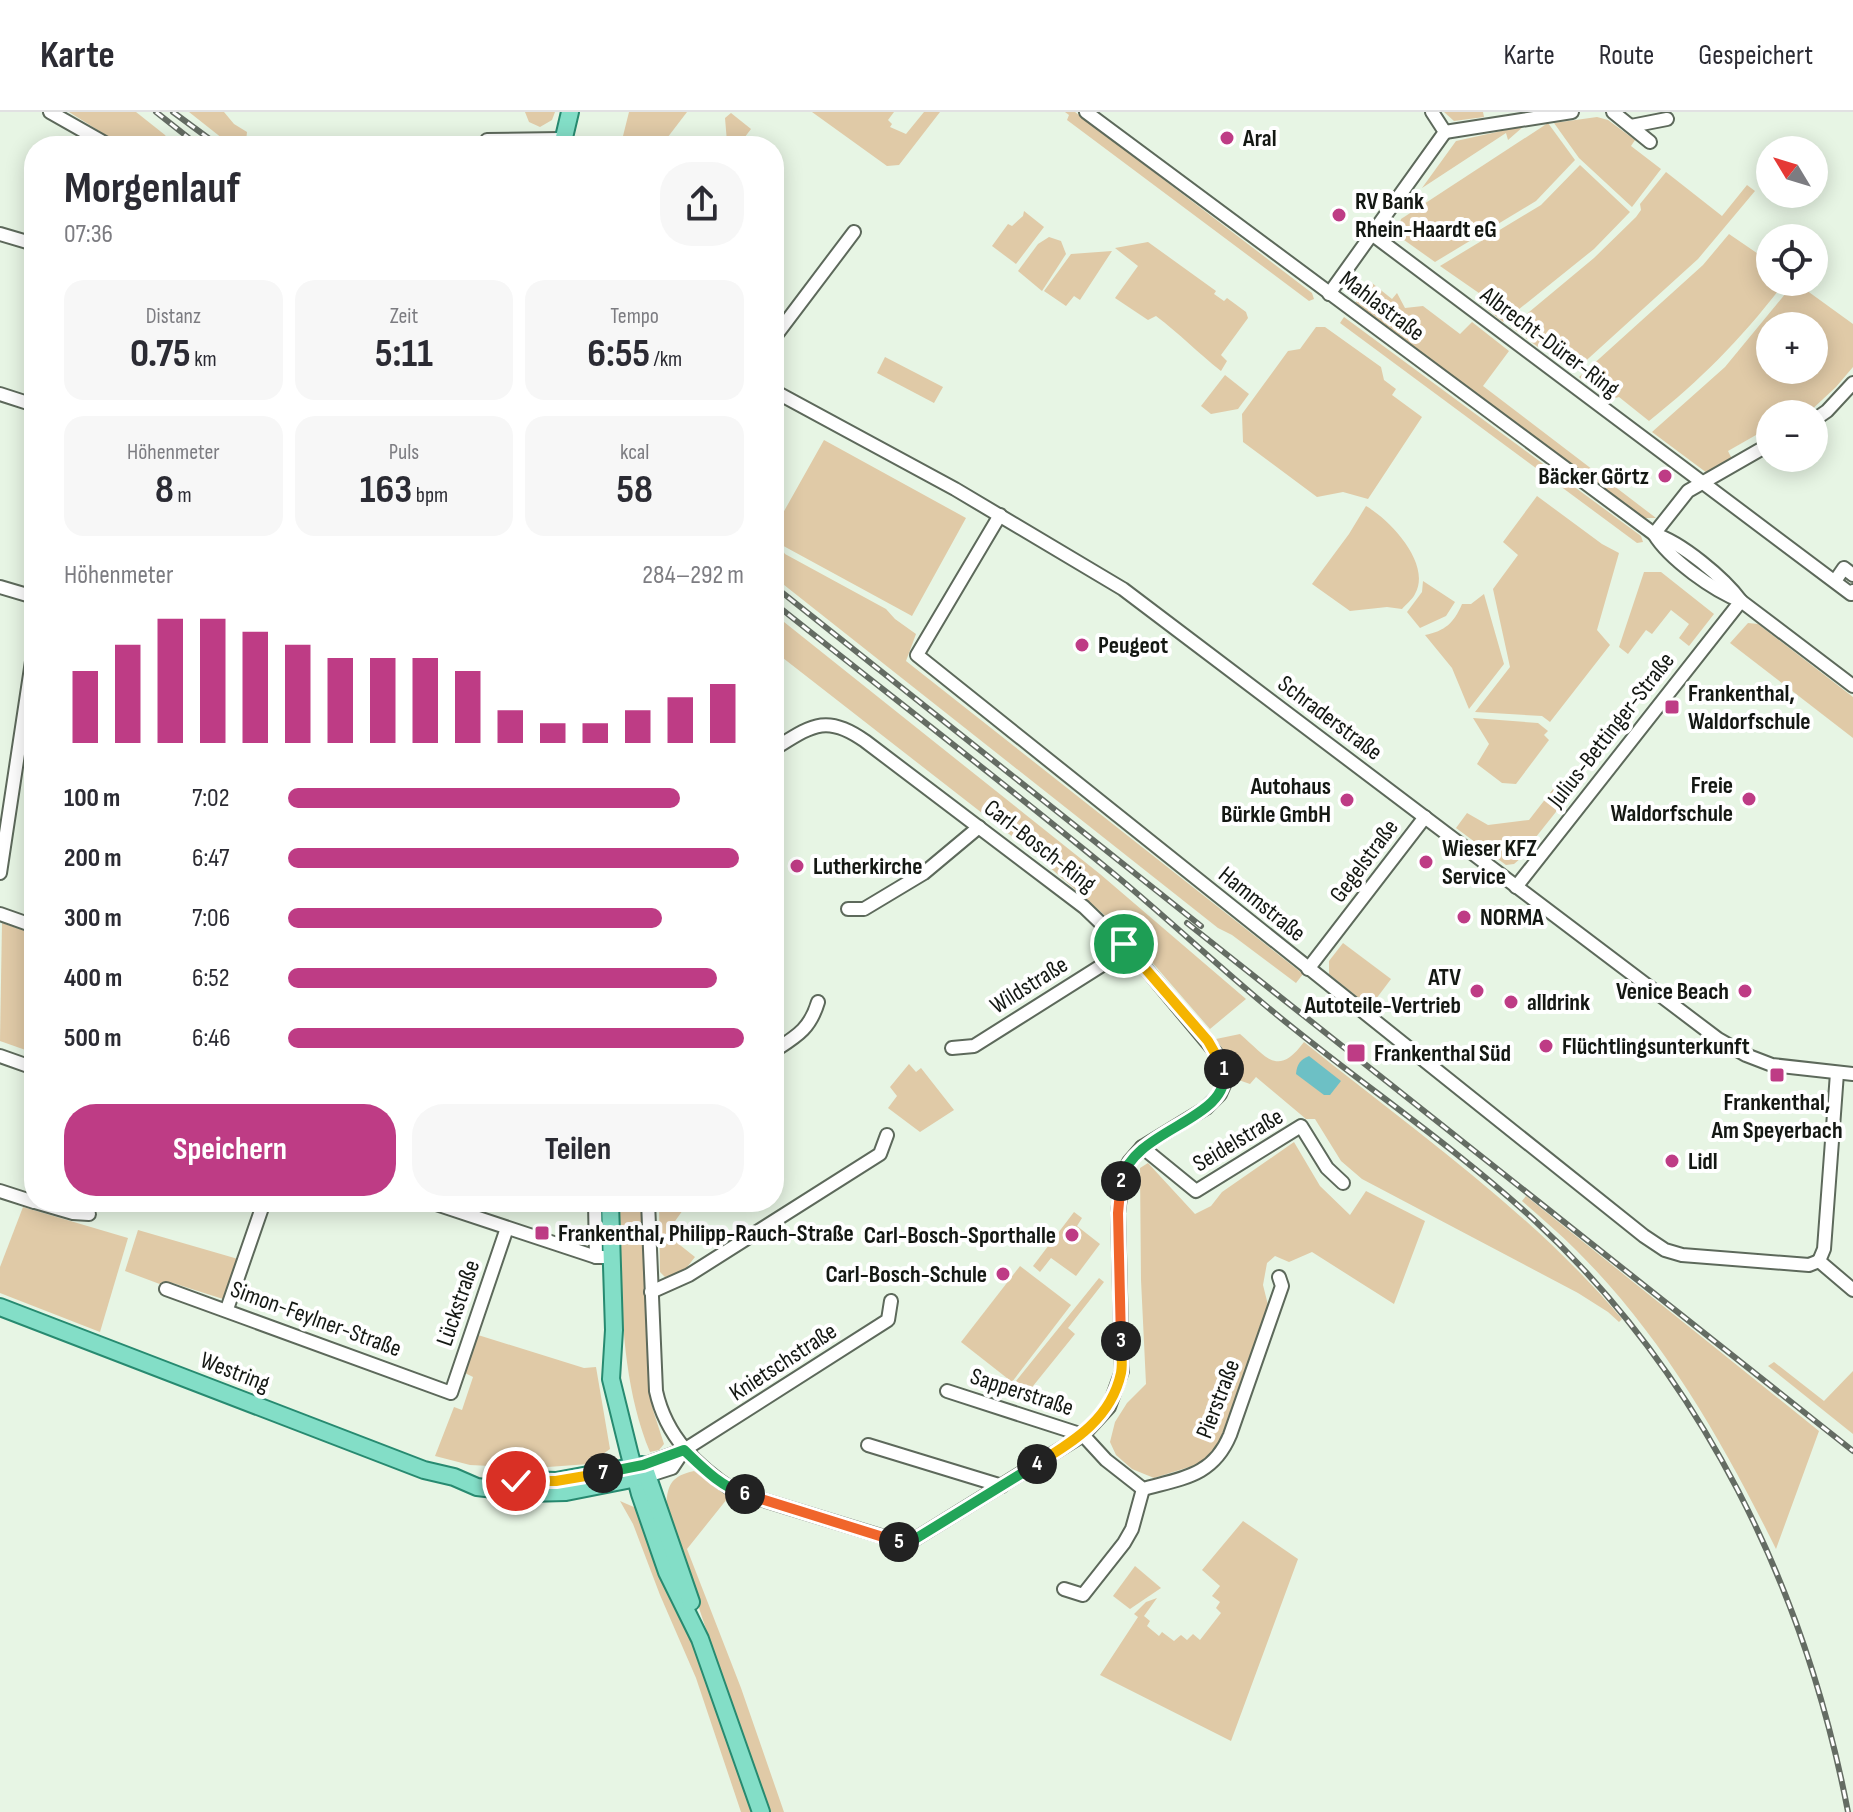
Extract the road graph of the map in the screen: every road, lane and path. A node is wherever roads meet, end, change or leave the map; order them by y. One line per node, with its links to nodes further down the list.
1 (50, 112): 10 (street)
2 (570, 112): 11 (main road)
3 (1086, 112): 17 (street, Mahlastraße)
4 (1432, 112): 9 (street)
5 (1572, 112): 9 (street)
6 (1613, 112): 8 (street)
7 (1667, 119): 8 (street)
8 (1631, 126): 12 (street)
9 (1445, 132): 14 (street)
10 (92, 136)
11 (564, 136)
12 (1650, 142)
13 (854, 232): 18 (street)
14 (1373, 235): 17 (street); 25 (street, Albrecht-Dürer-Ring)
15 (1, 238): 16 (street)
16 (24, 242)
17 (1329, 294): 27 (street, Mahlastraße)
18 (784, 325)
19 (1853, 383): 23 (street)
20 (0, 394): 22 (street)
21 (784, 396): 26 (street, Schraderstraße)
22 (24, 402)
23 (1828, 410)
24 (1756, 452): 25 (street)
25 (1701, 482): 27 (street); 29 (street, Albrecht-Dürer-Ring)
26 (1000, 515): 37 (street, Schraderstraße); 45 (street, Hammstraße)
27 (1654, 534): 33 (street, Mahlastraße)
28 (1853, 575): 29 (street)
29 (1835, 581): 31 (street, Albrecht-Dürer-Ring)
30 (4, 588): 32 (street)
31 (1853, 591)
32 (24, 594)
33 (1741, 601): 34 (street, Mahlastraße); 40 (street, Julius-Bettinger-Straße)
34 (1853, 686)
35 (24, 704): 39 (street)
36 (784, 743): 38 (street, Carl-Bosch-Ring)
37 (1425, 817): 40 (street, Schraderstraße); 45 (street, Gegelstraße)
38 (979, 827): 41 (street); 44 (street, Carl-Bosch-Ring)
39 (0, 873)
40 (1516, 887): 51 (street, Schraderstraße)
41 (848, 909)
42 (0, 914): 43 (street)
43 (24, 922)
44 (1124, 944): 48 (street, Wildstraße); 54 (street, Carl-Bosch-Ring)
45 (1308, 969): 67 (street, Hammstraße)
46 (818, 1002): 47 (street)
47 (784, 1045)
48 (952, 1048)
49 (0, 1056): 50 (street)
50 (24, 1064)
51 (1837, 1073): 52 (street, Schraderstraße); 67 (street)
52 (1853, 1074)
53 (887, 1135): 71 (street)
54 (1142, 1147): 55 (street, Seidelstraße); 77 (street, Carl-Bosch-Ring)
55 (1343, 1183)
56 (0, 1191): 57 (street)
57 (24, 1199)
58 (70, 1212): 64 (street)
59 (261, 1212): 74 (street)
60 (460, 1212): 65 (street)
61 (597, 1212): 66 (street)
62 (609, 1212): 66 (main road)
63 (648, 1212): 71 (street, Carl-Bosch-Ring)
64 (89, 1214)
65 (507, 1228): 66 (street); 76 (street, Lückstraße)
66 (604, 1257): 80 (main road)
67 (1819, 1261): 70 (street)
68 (1279, 1277): 82 (street, Pierstraße)
69 (166, 1289): 74 (street, Simon-Feylner-Straße)
70 (1853, 1290)
71 (651, 1292): 79 (street, Carl-Bosch-Ring)
72 (891, 1301): 79 (street, Knietschstraße)
73 (0, 1307): 80 (main road, Westring)
74 (227, 1309): 76 (street, Simon-Feylner-Straße)
75 (947, 1391): 77 (street, Sapperstraße)
76 (451, 1393)
77 (1083, 1435): 81 (street, Carl-Bosch-Ring); 82 (street)
78 (868, 1445): 81 (street)
79 (684, 1450): 80 (street); 81 (street, Carl-Bosch-Ring)
80 (640, 1472): 84 (main road)
81 (1002, 1486)
82 (1143, 1489): 83 (street)
83 (1064, 1589)
84 (761, 1812)

